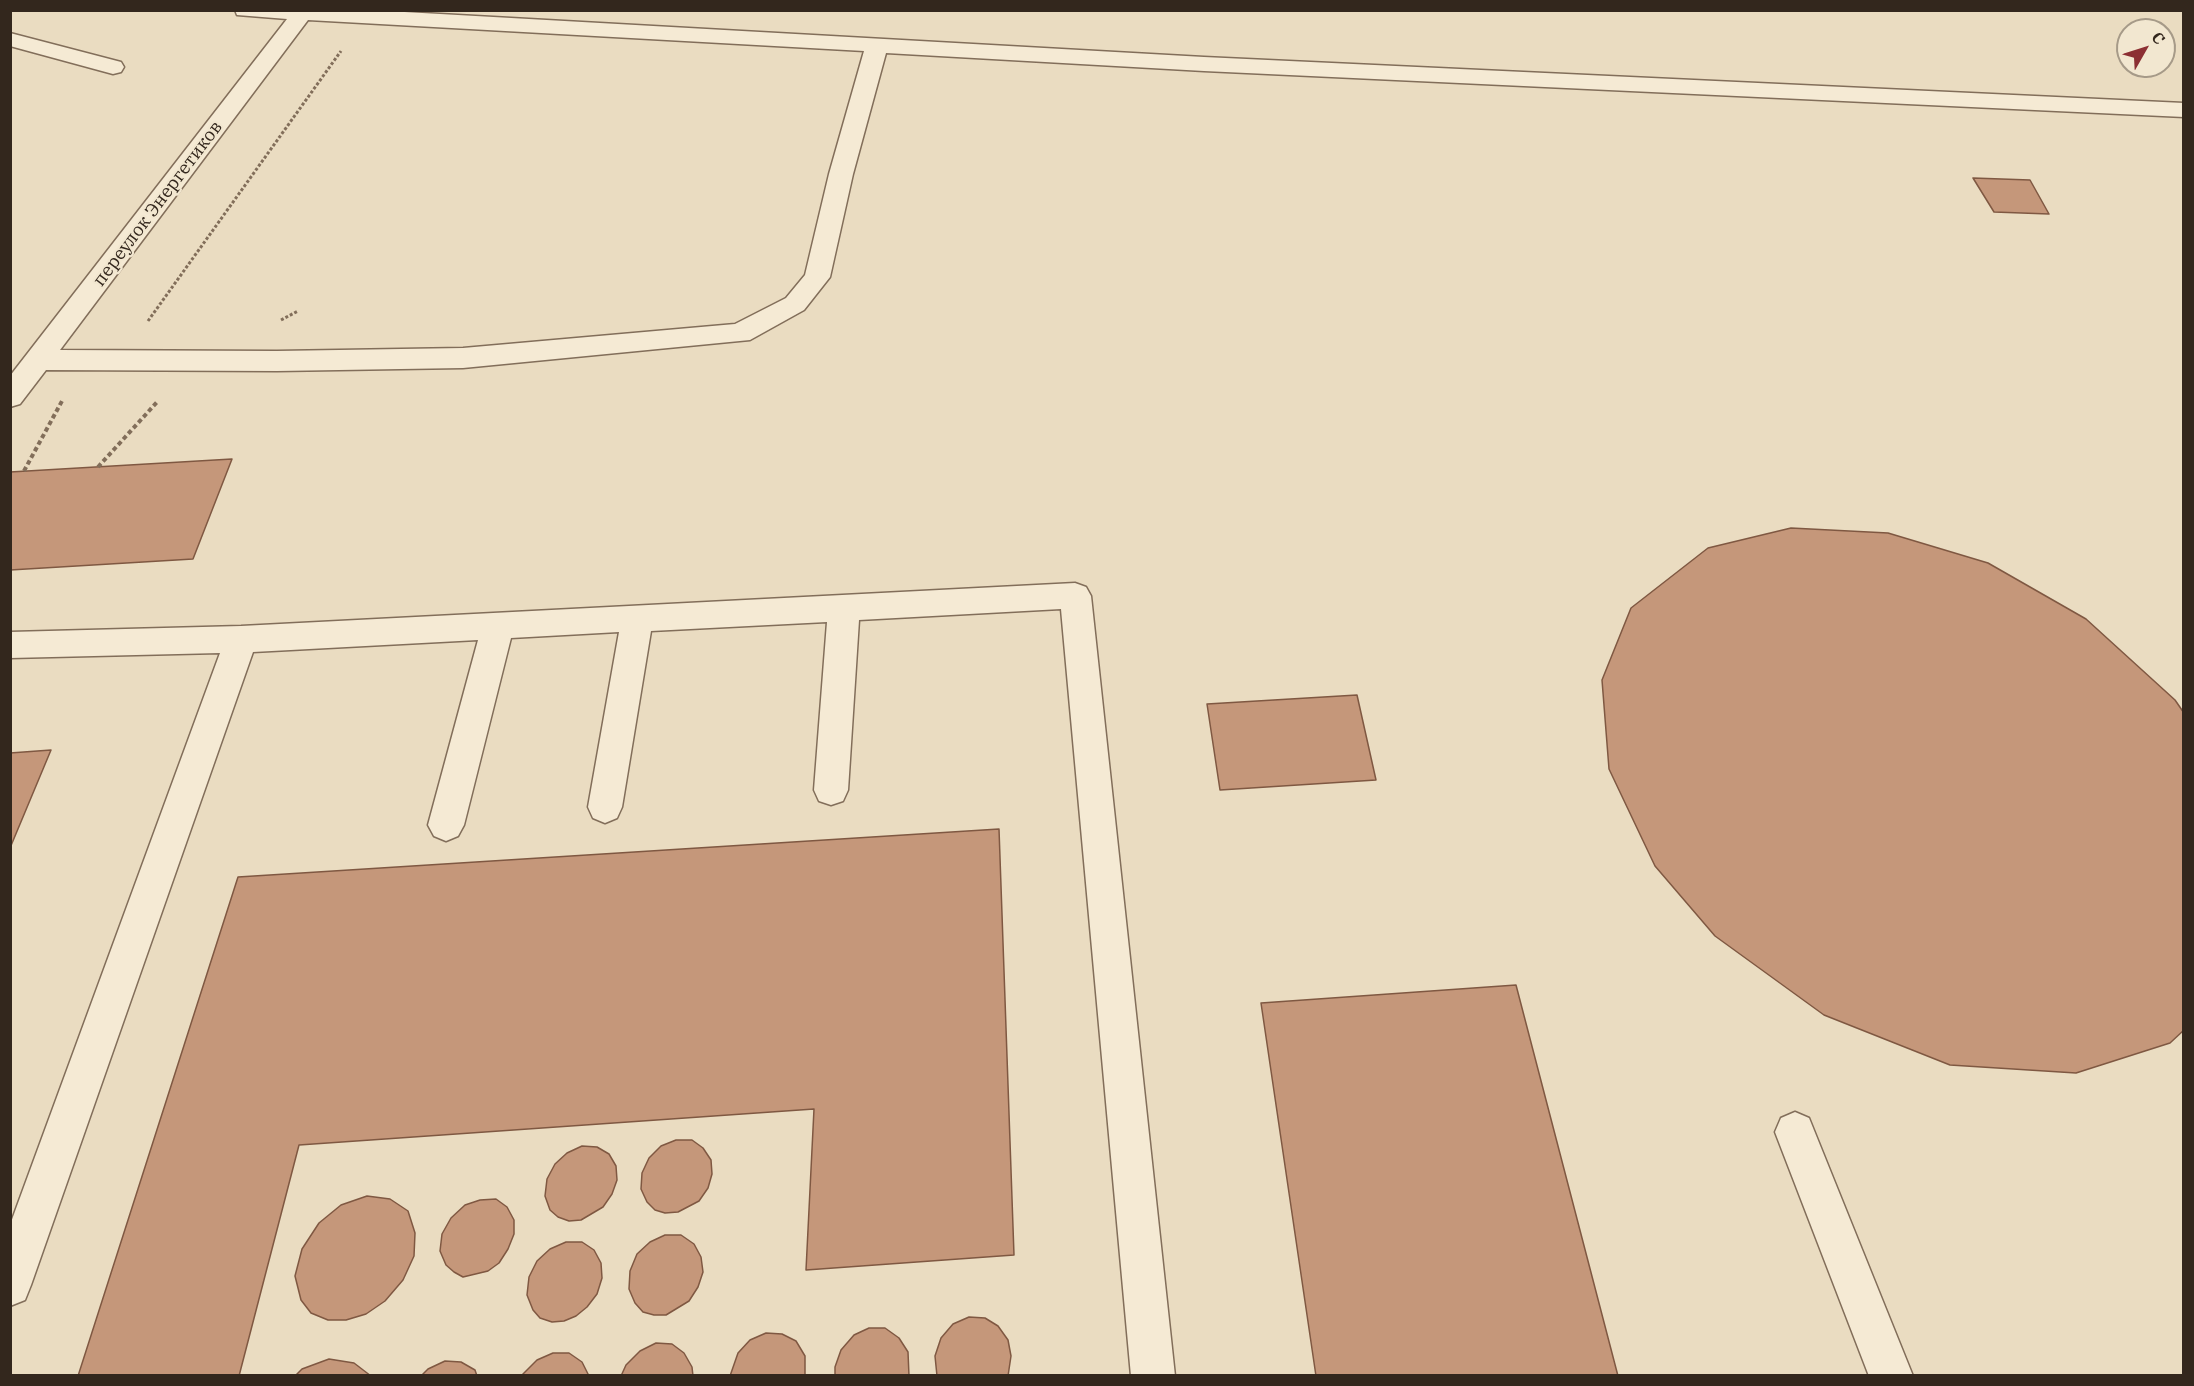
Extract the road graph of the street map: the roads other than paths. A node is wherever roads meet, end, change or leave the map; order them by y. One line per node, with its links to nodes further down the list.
1 (245, 10): 2 (street)
2 (304, 12): 4 (street); 7 (street, переулок Энергетиков)
3 (10, 39): 5 (street)
4 (878, 45): 6 (street); 7 (street)
5 (113, 67)
6 (2184, 110)
7 (38, 360): 8 (street, переулок Энергетиков)
8 (10, 397)
9 (843, 608): 10 (street); 14 (street); 19 (street)
10 (637, 619): 11 (street); 15 (street)
11 (498, 626): 12 (street); 16 (street)
12 (241, 639): 13 (street); 18 (street)
13 (10, 645)
14 (831, 790)
15 (605, 807)
16 (446, 825)
17 (1795, 1132): 20 (street)
18 (10, 1285)
19 (1153, 1376)
20 (1891, 1376)

